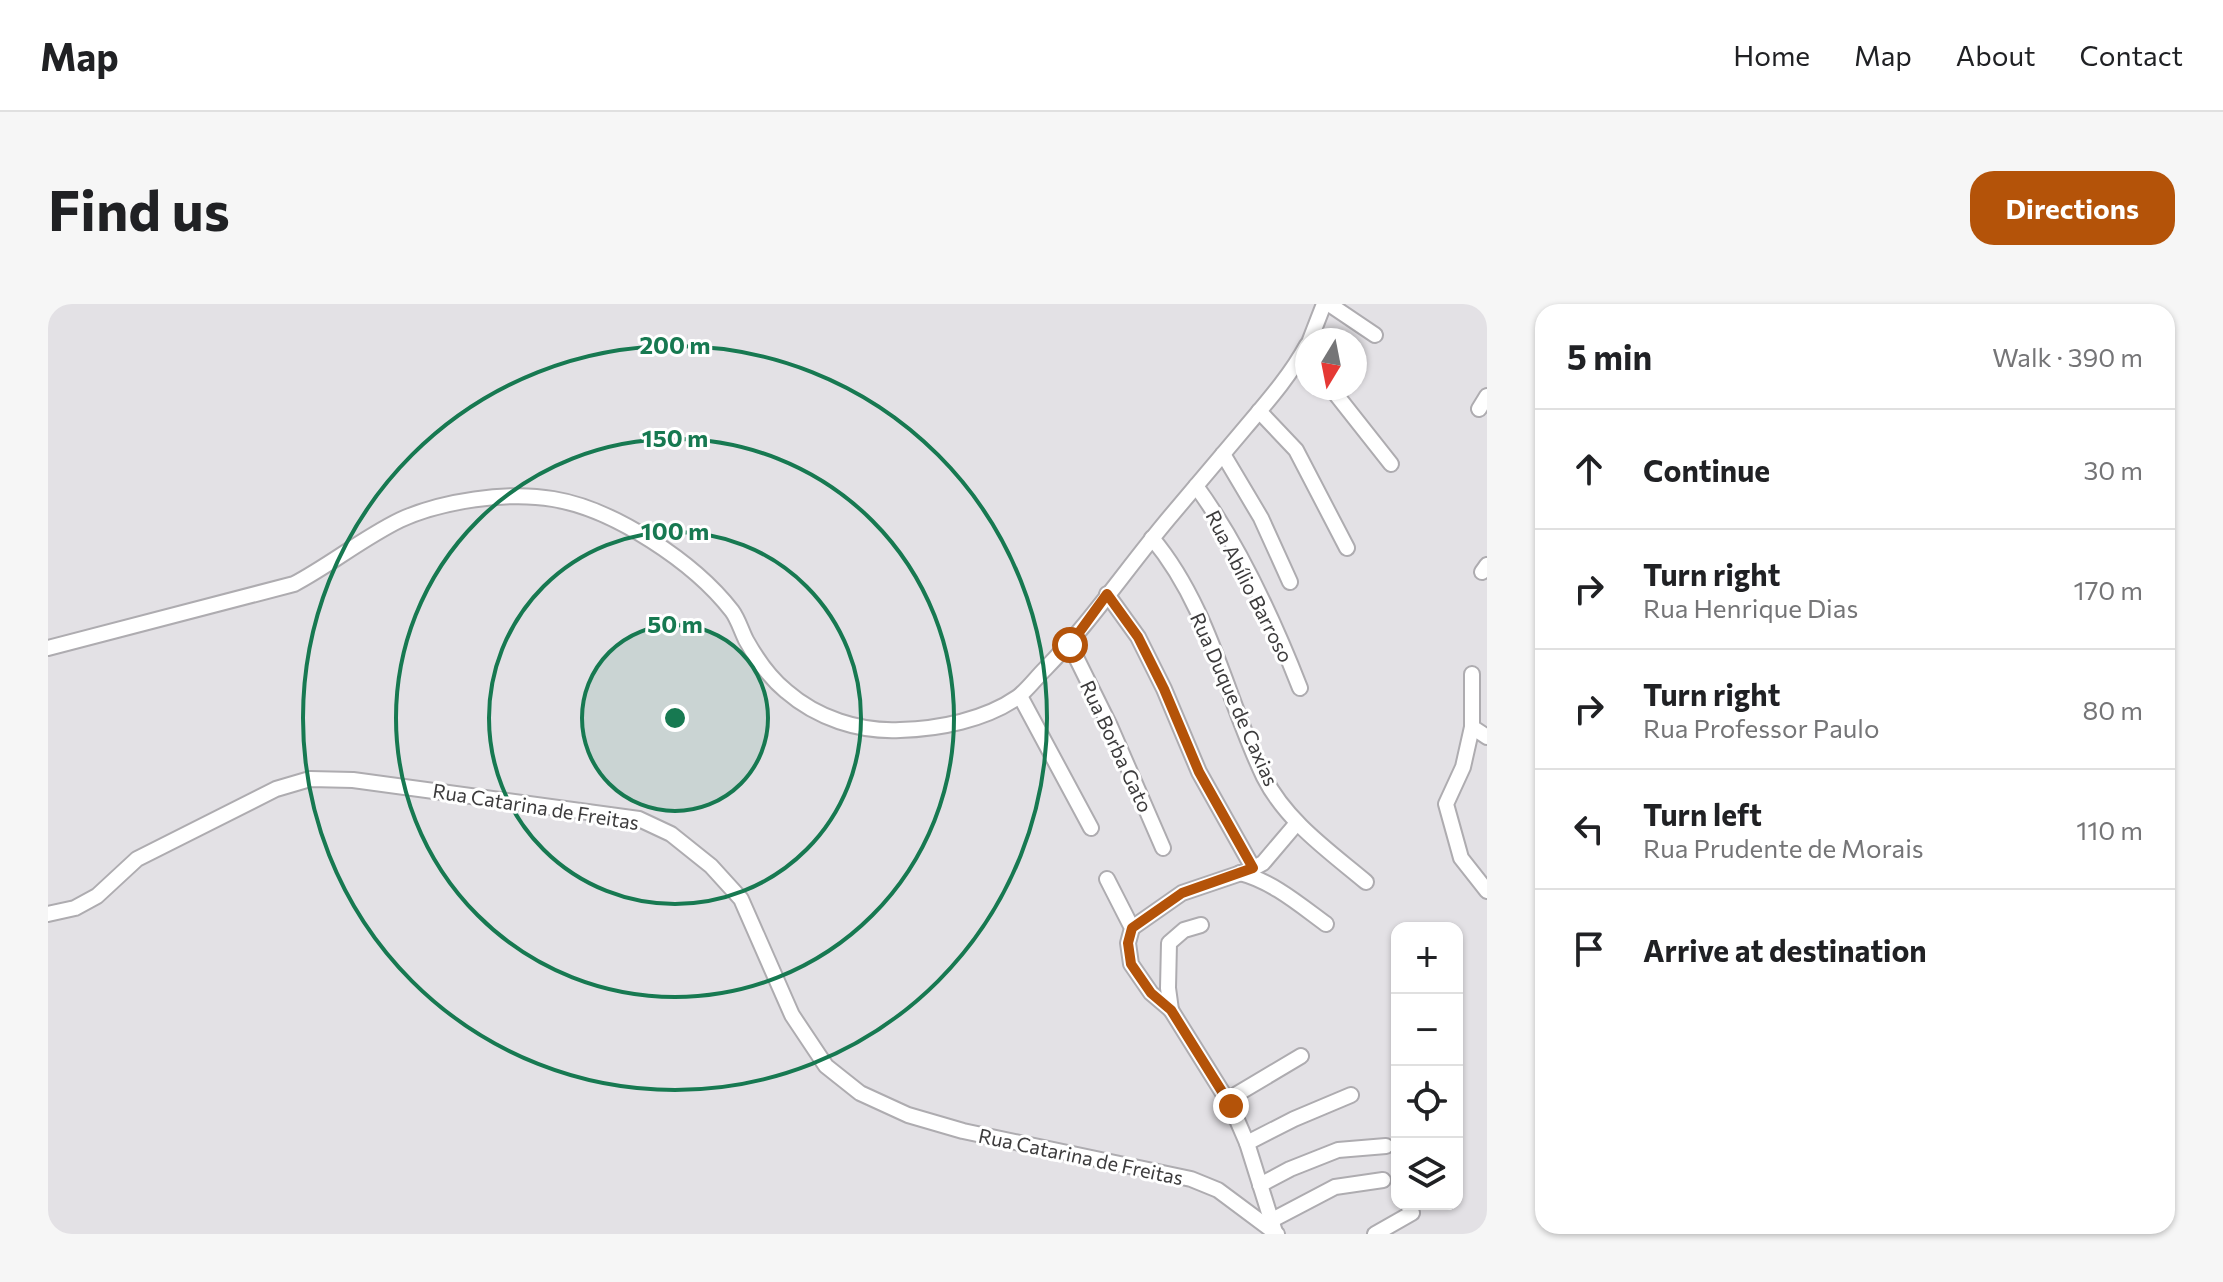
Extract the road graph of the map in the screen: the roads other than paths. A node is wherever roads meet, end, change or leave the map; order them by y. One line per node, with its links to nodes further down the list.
1 (1326, 304): 2 (street); 3 (street)
2 (1316, 328)
3 (1375, 335)
4 (1295, 366): 6 (street)
5 (1341, 400): 8 (street)
6 (1259, 411): 7 (street); 11 (street)
7 (1223, 454): 9 (street); 12 (street)
8 (1391, 464)
9 (1196, 486): 10 (street); 17 (street, Rua Abílio Barroso)
10 (1152, 538): 13 (street); 21 (street, Rua Duque de Caxias)
11 (1347, 548)
12 (1290, 582)
13 (1107, 594): 14 (street); 24 (street)
14 (1070, 645): 18 (street); 23 (street, Rua Borba Gato)
15 (48, 648): 18 (street)
16 (1472, 674): 19 (street)
17 (1300, 688)
18 (1020, 696): 22 (street)
19 (1472, 727): 20 (street); 27 (street)
20 (1487, 737)
21 (1297, 823): 24 (street); 26 (street, Rua Duque de Caxias)
22 (1091, 828)
23 (1163, 848)
24 (1247, 871): 29 (street); 31 (street)
25 (1107, 879): 31 (street)
26 (1366, 882)
27 (1487, 891)
28 (48, 914): 41 (street, Rua Catarina de Freitas)
29 (1326, 924)
30 (1201, 925): 32 (street)
31 (1132, 928): 32 (street)
32 (1171, 1010): 35 (street)
33 (1301, 1056): 35 (street)
34 (1351, 1095): 36 (street)
35 (1227, 1100): 36 (street)
36 (1247, 1143): 39 (street)
37 (1386, 1146): 39 (street)
38 (1383, 1180): 41 (street)
39 (1260, 1185): 41 (street)
40 (1412, 1213): 42 (street)
41 (1275, 1229)
42 (1375, 1234)

